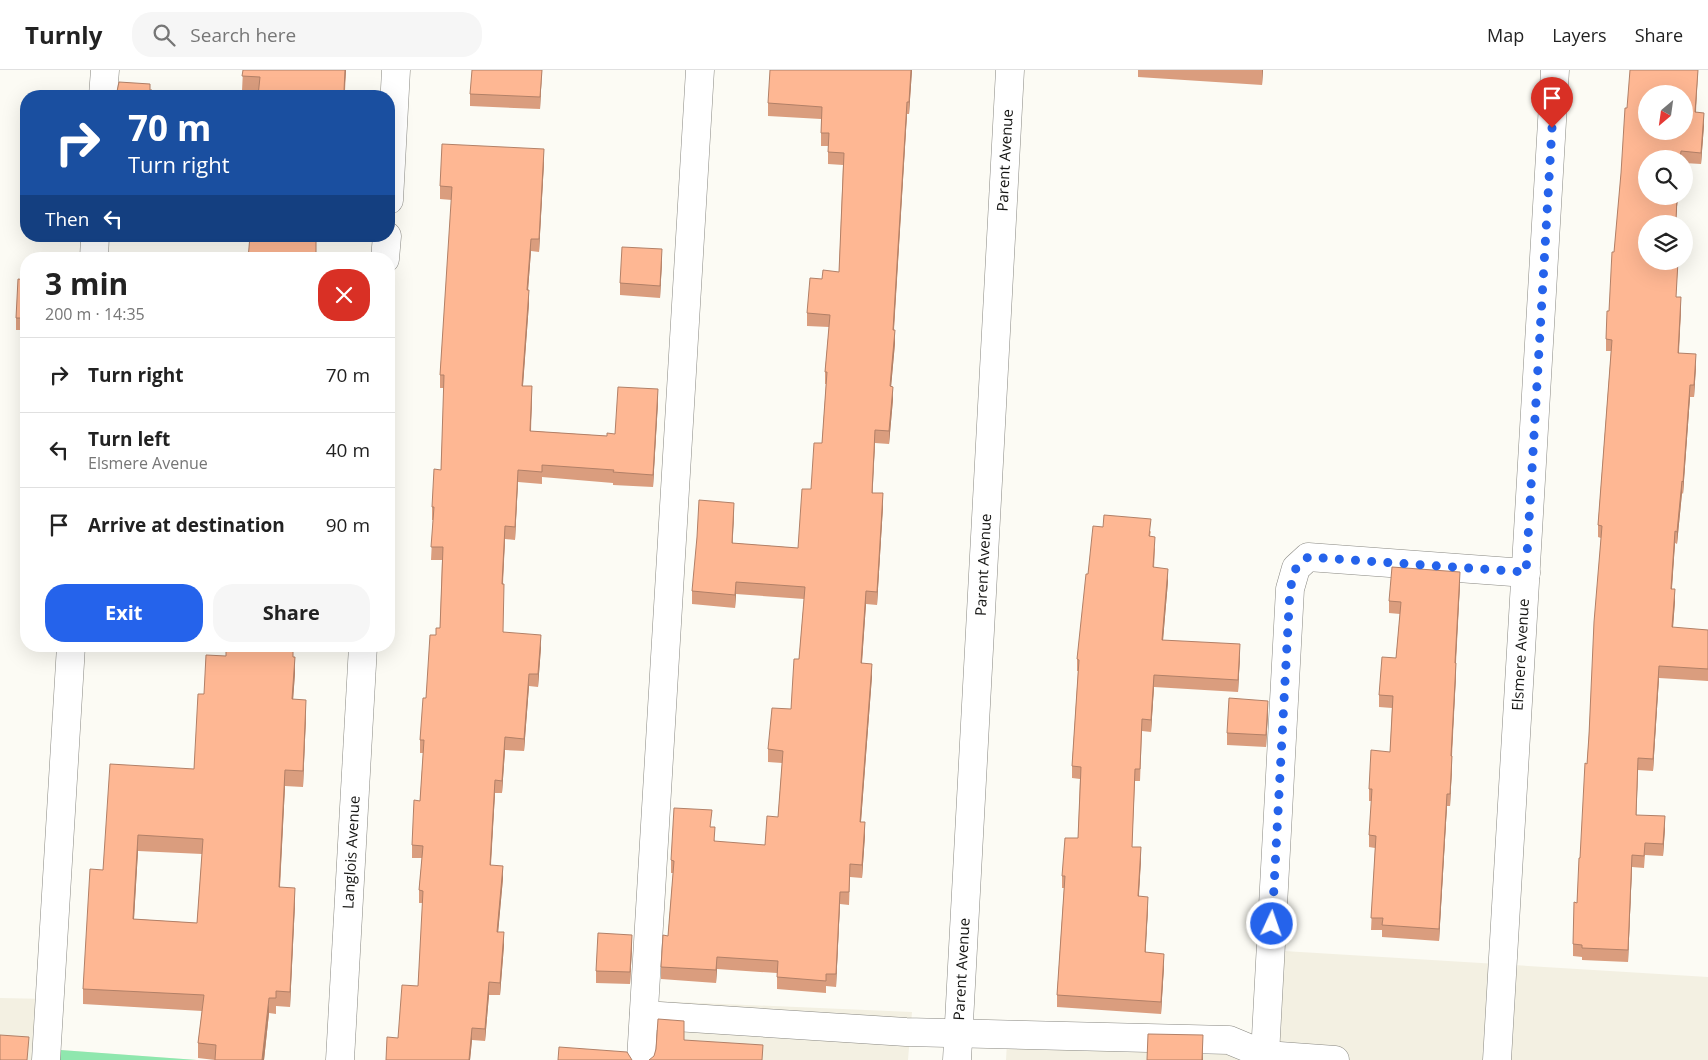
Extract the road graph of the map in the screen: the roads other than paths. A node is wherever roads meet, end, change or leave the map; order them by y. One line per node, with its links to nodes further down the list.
1 (105, 70): 6 (street)
2 (396, 70): 7 (street)
3 (700, 70): 11 (street)
4 (1010, 70): 12 (street, Parent Avenue)
5 (1555, 70): 8 (street, Elsmere Avenue)
6 (103, 90)
7 (395, 90)
8 (1526, 572): 13 (street); 19 (street, Elsmere Avenue)
9 (71, 652): 14 (street)
10 (363, 652): 15 (street, Langlois Avenue)
11 (644, 1015): 12 (street); 16 (street)
12 (958, 1032): 13 (street); 17 (street, Parent Avenue)
13 (1265, 1055): 18 (street)
14 (46, 1060)
15 (340, 1060)
16 (641, 1060)
17 (957, 1060)
18 (1335, 1060)
19 (1497, 1060)

